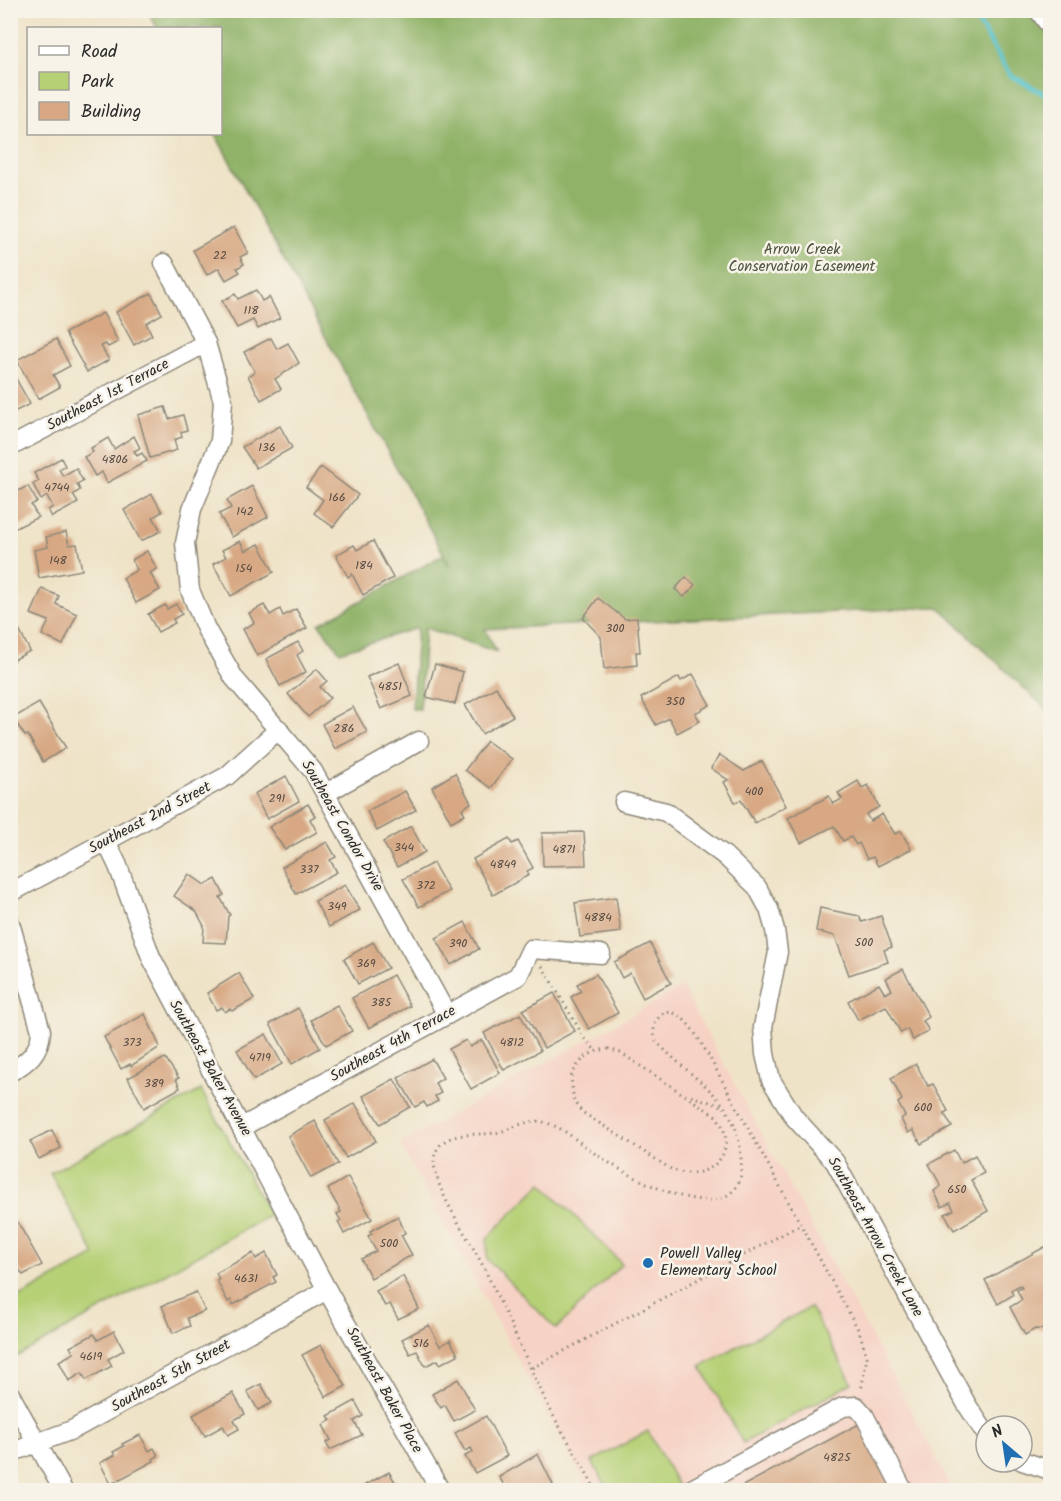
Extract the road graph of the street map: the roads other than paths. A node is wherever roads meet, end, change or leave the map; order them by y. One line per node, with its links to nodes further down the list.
1 (1042, 10): 2 (main road)
2 (1050, 21)
3 (164, 263): 4 (street, Southeast Condor Drive)
4 (206, 344): 5 (street, Southeast 1st Terrace); 6 (street, Southeast Condor Drive)
5 (10, 447)
6 (279, 729): 8 (street, Southeast Condor Drive); 10 (street, Southeast 2nd Street)
7 (419, 741): 8 (street)
8 (326, 793): 14 (street, Southeast Condor Drive)
9 (624, 802): 19 (street, Southeast Arrow Creek Lane)
10 (106, 841): 11 (street, Southeast 2nd Street); 16 (street, Southeast Baker Avenue)
11 (10, 892)
12 (10, 923): 15 (street)
13 (601, 954): 14 (street, Southeast 4th Terrace)
14 (447, 1015): 16 (street, Southeast 4th Terrace)
15 (10, 1072)
16 (242, 1127): 17 (street, Southeast Baker Avenue)
17 (327, 1290): 20 (street, Southeast 5th Street); 25 (street, Southeast Baker Place)
18 (10, 1394): 20 (street)
19 (974, 1416)
20 (37, 1442): 21 (street, Southeast 5th Street); 24 (street)
21 (10, 1453)
22 (1034, 1465): 23 (street)
23 (1050, 1470)
24 (63, 1491)
25 (440, 1491)
26 (690, 1491): 27 (street)
27 (903, 1491)

